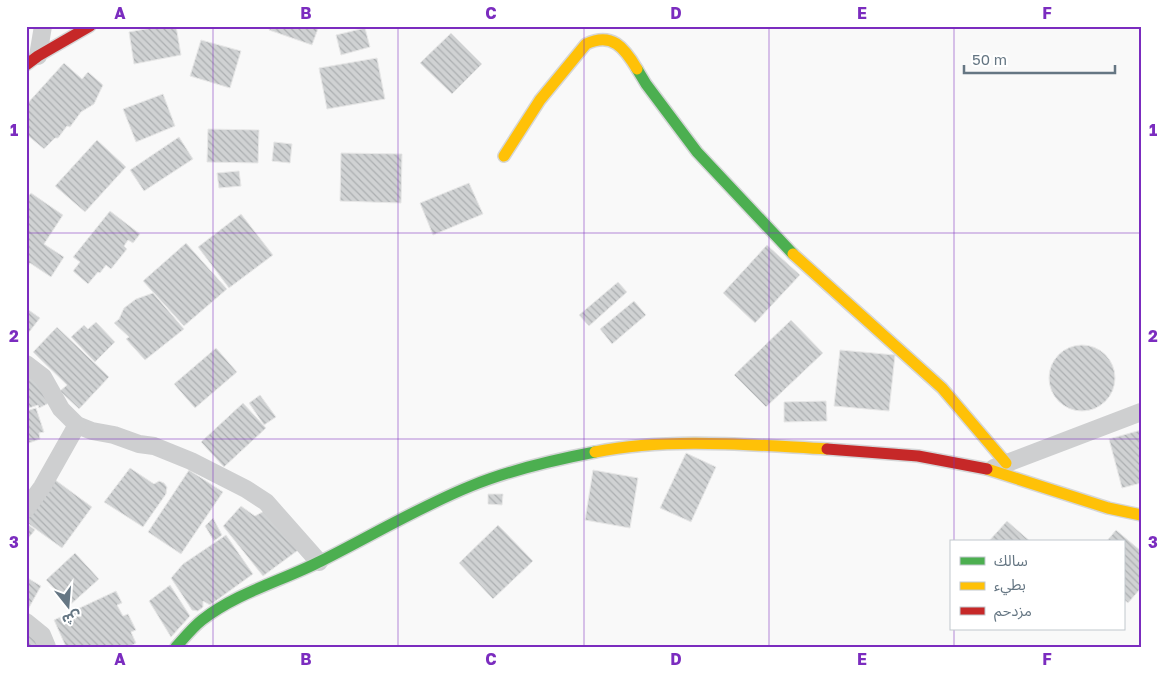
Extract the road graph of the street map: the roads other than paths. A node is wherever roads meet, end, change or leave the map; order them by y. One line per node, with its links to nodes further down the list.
1 (43, 26): 3 (street)
2 (90, 26): 3 (street)
3 (32, 60)
4 (504, 156): 8 (street)
5 (26, 364): 7 (street)
6 (1141, 412): 8 (street)
7 (77, 425): 9 (street); 11 (street)
8 (998, 467): 10 (street); 11 (street)
9 (26, 509)
10 (1141, 515)
11 (319, 562): 14 (street)
12 (26, 622): 13 (street)
13 (47, 647)
14 (176, 647)

